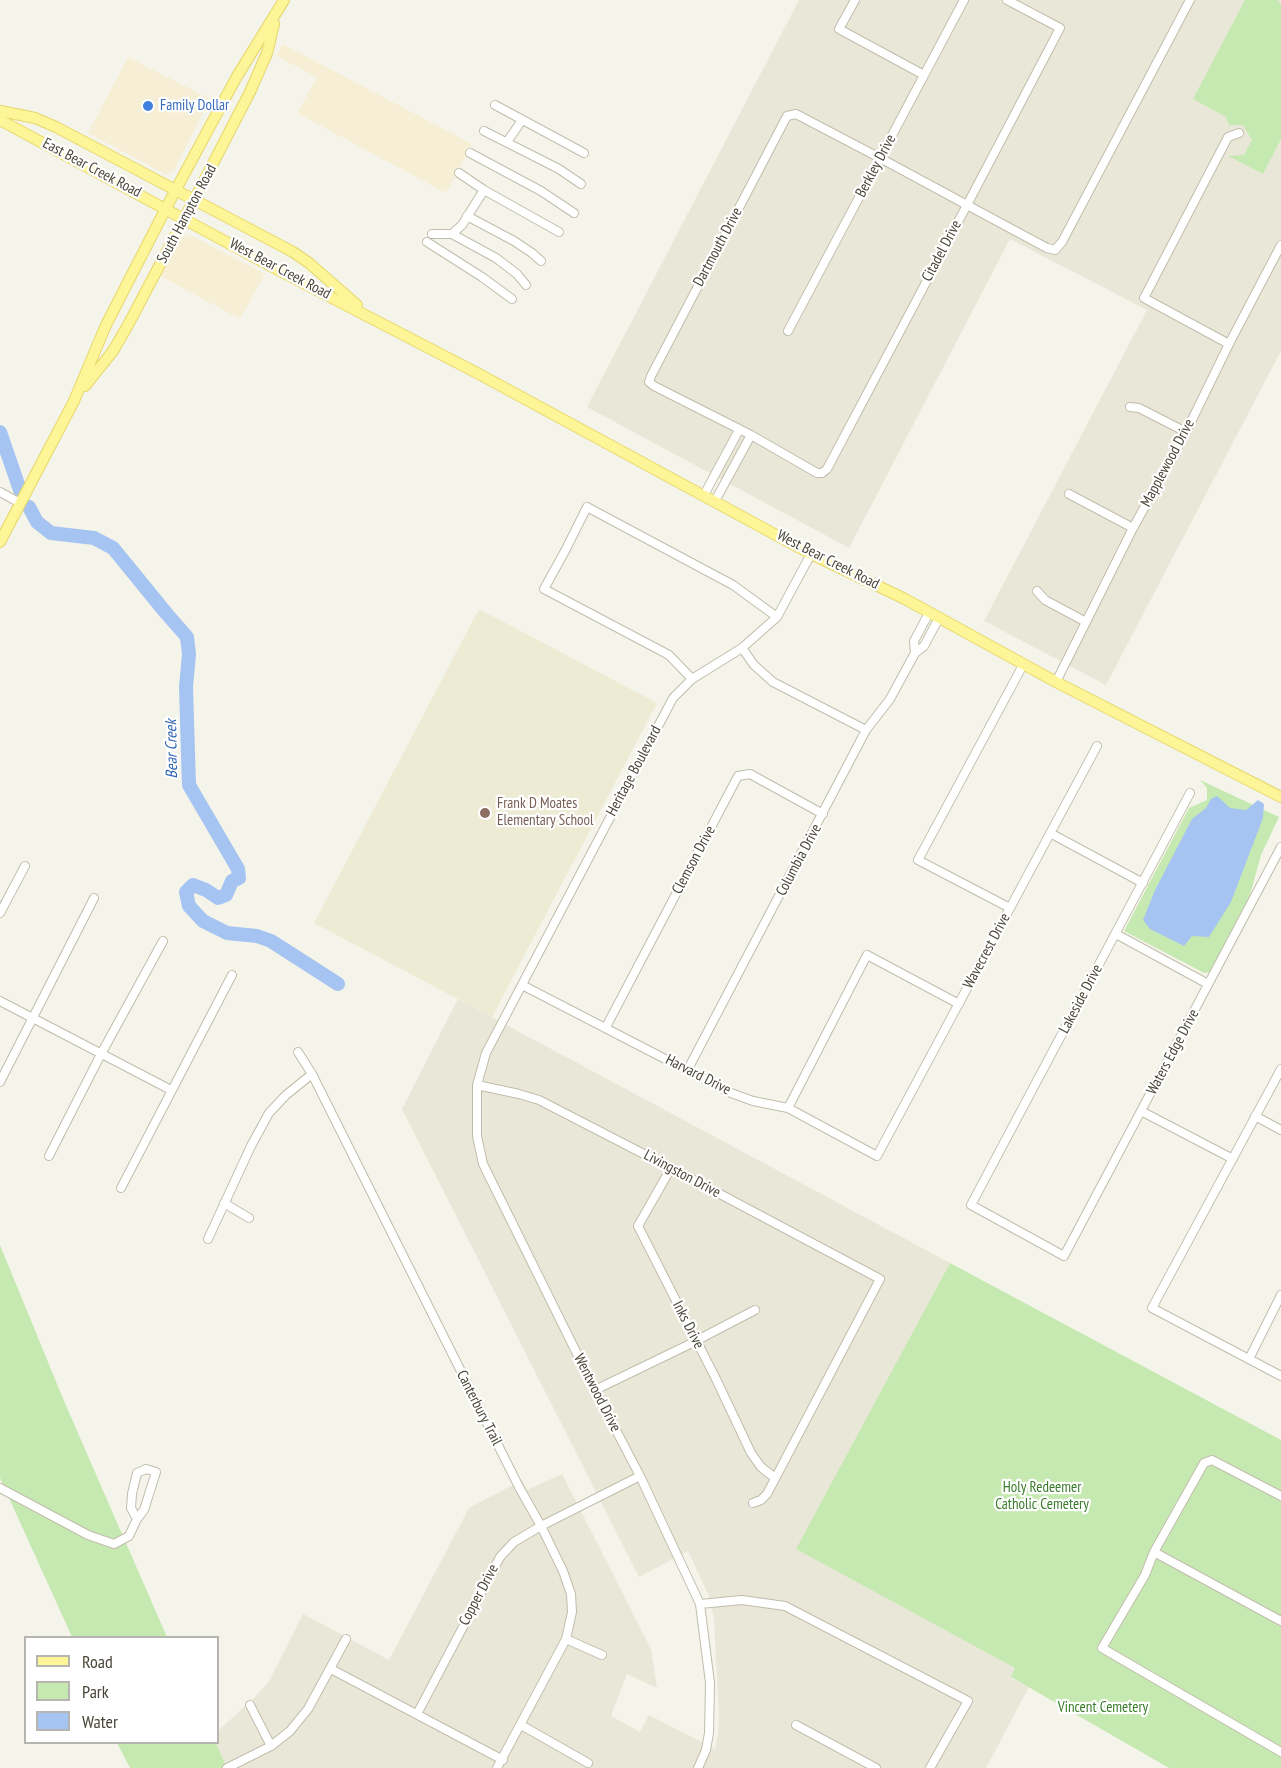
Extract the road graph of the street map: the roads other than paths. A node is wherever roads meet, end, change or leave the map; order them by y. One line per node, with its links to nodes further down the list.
1 (284, 0): 6 (main road, South Hampton Road)
2 (855, 0): 7 (street)
3 (963, 0): 7 (street, Berkley Drive)
4 (1007, 0): 23 (street, Citadel Drive)
5 (1190, 0): 23 (street)
6 (276, 15): 20 (main road, South Hampton Road); 22 (main road, South Hampton Road)
7 (924, 75): 17 (street, Berkley Drive)
8 (495, 105): 11 (street)
9 (0, 111): 20 (main road, East Bear Creek Road)
10 (0, 120): 24 (main road, East Bear Creek Road)
11 (522, 120): 14 (street); 16 (street)
12 (484, 131): 14 (street)
13 (1239, 133): 37 (street)
14 (507, 142): 19 (street)
15 (470, 153): 25 (street)
16 (584, 153)
17 (880, 158): 23 (street); 36 (street, Berkley Drive); 40 (street, Dartmouth Drive)
18 (459, 173): 21 (street)
19 (581, 184)
20 (177, 189): 22 (main road, West Bear Creek Road); 24 (main road, South Hampton Road)
21 (484, 190): 26 (street); 28 (street)
22 (195, 200): 27 (main road, South Hampton Road); 35 (main road, West Bear Creek Road)
23 (967, 205): 42 (street, Citadel Drive)
24 (166, 208): 27 (main road, East Bear Creek Road); 38 (main road, South Hampton Road)
25 (574, 213)
26 (467, 216): 29 (street); 31 (street)
27 (184, 218): 35 (main road, West Bear Creek Road); 38 (main road, South Hampton Road)
28 (559, 232)
29 (452, 234): 33 (street); 34 (street)
30 (1281, 245): 32 (street, Mapplewood Drive)
31 (541, 261)
32 (1277, 261): 37 (street, Mapplewood Drive)
33 (526, 285)
34 (512, 299)
35 (376, 320): 45 (main road, West Bear Creek Road)
36 (788, 331)
37 (1229, 344): 41 (street, Mapplewood Drive)
38 (74, 401): 47 (main road, South Hampton Road)
39 (1130, 407): 41 (street)
40 (739, 430): 42 (street); 45 (street)
41 (1186, 432): 48 (street, Mapplewood Drive)
42 (751, 435): 46 (street)
43 (0, 492): 47 (street)
44 (1069, 494): 48 (street)
45 (704, 495): 46 (main road, West Bear Creek Road)
46 (715, 501): 50 (main road, West Bear Creek Road)
47 (20, 503): 49 (main road, South Hampton Road)
48 (1133, 528): 54 (street, Mapplewood Drive)
49 (0, 542)
50 (811, 554): 52 (main road, West Bear Creek Road); 53 (street, Heritage Boulevard)
51 (1037, 591): 54 (street)
52 (934, 615): 56 (main road, West Bear Creek Road); 59 (street, Columbia Drive)
53 (777, 617): 55 (street, Heritage Boulevard); 57 (street)
54 (1086, 622): 58 (street, Mapplewood Drive)
55 (742, 648): 57 (street, Heritage Boulevard); 59 (street)
56 (1023, 665): 58 (main road, West Bear Creek Road); 69 (street)
57 (692, 679): 75 (street, Heritage Boulevard)
58 (1056, 682): 62 (main road, West Bear Creek Road)
59 (866, 730): 63 (street, Columbia Drive)
60 (1096, 747): 64 (street, Wavecrest Drive)
61 (1190, 793): 67 (street, Lakeside Drive)
62 (1281, 797)
63 (823, 814): 80 (street, Clemson Drive); 83 (street, Columbia Drive)
64 (1050, 833): 67 (street); 69 (street, Wavecrest Drive)
65 (1281, 847): 74 (street, Waters Edge Drive)
66 (25, 866): 70 (street)
67 (1143, 883): 71 (street, Lakeside Drive)
68 (94, 898): 78 (street)
69 (1010, 908): 77 (street, Wavecrest Drive)
70 (0, 913)
71 (1116, 934): 74 (street); 101 (street, Lakeside Drive)
72 (163, 941): 82 (street)
73 (232, 975): 88 (street)
74 (1209, 984): 90 (street, Waters Edge Drive)
75 (522, 985): 79 (street, Heritage Boulevard); 80 (street, Harvard Drive)
76 (0, 1001): 78 (street)
77 (959, 1004): 89 (street); 94 (street, Wavecrest Drive)
78 (33, 1019): 82 (street); 86 (street)
79 (501, 1024): 87 (street, Wentwood Drive)
80 (606, 1027): 83 (street, Harvard Drive)
81 (298, 1052): 85 (street, Canterbury Trail)
82 (101, 1054): 88 (street); 93 (street)
83 (688, 1069): 89 (street, Harvard Drive)
84 (1281, 1069): 91 (street)
85 (312, 1074): 98 (street); 114 (street, Canterbury Trail)
86 (0, 1082)
87 (477, 1085): 96 (street, Livingston Drive); 107 (street, Wentwood Drive)
88 (171, 1090): 97 (street)
89 (788, 1108): 94 (street, Harvard Drive)
90 (1141, 1111): 95 (street); 101 (street, Waters Edge Drive)
91 (1255, 1116): 92 (street); 95 (street)
92 (1281, 1130)
93 (50, 1156)
94 (877, 1156)
95 (1233, 1159): 105 (street)
96 (671, 1168): 104 (street, Inks Drive); 109 (street, Livingston Drive)
97 (121, 1188)
98 (224, 1203): 99 (street); 100 (street)
99 (249, 1218)
100 (208, 1239)
101 (1064, 1256)
102 (1281, 1295): 105 (street)
103 (755, 1311): 104 (street)
104 (696, 1341): 107 (street); 109 (street, Inks Drive)
105 (1249, 1359): 106 (street)
106 (1281, 1376)
107 (595, 1390): 108 (street, Wentwood Drive)
108 (640, 1476): 114 (street, Copper Drive); 116 (street, Wentwood Drive)
109 (775, 1478): 112 (street)
110 (0, 1488): 113 (street)
111 (1281, 1496): 115 (street)
112 (753, 1503)
113 (136, 1519): 113 (street)
114 (541, 1526): 119 (street, Canterbury Trail); 123 (street, Copper Drive)
115 (1154, 1552): 117 (street); 127 (street)
116 (700, 1604): 132 (street, Wentwood Drive); 134 (street)
117 (1281, 1621)
118 (346, 1639): 121 (street)
119 (566, 1639): 120 (street); 124 (street, Canterbury Trail)
120 (602, 1655)
121 (331, 1669): 123 (street); 126 (street)
122 (250, 1705): 126 (street)
123 (417, 1714): 128 (street)
124 (521, 1725): 128 (street, Canterbury Trail); 129 (street)
125 (796, 1725): 133 (street)
126 (271, 1746): 130 (street)
127 (1281, 1752)
128 (502, 1760): 131 (street, Canterbury Trail)
129 (588, 1763)
130 (227, 1768)
131 (497, 1768)
132 (698, 1768)
133 (876, 1768)
134 (930, 1768)

